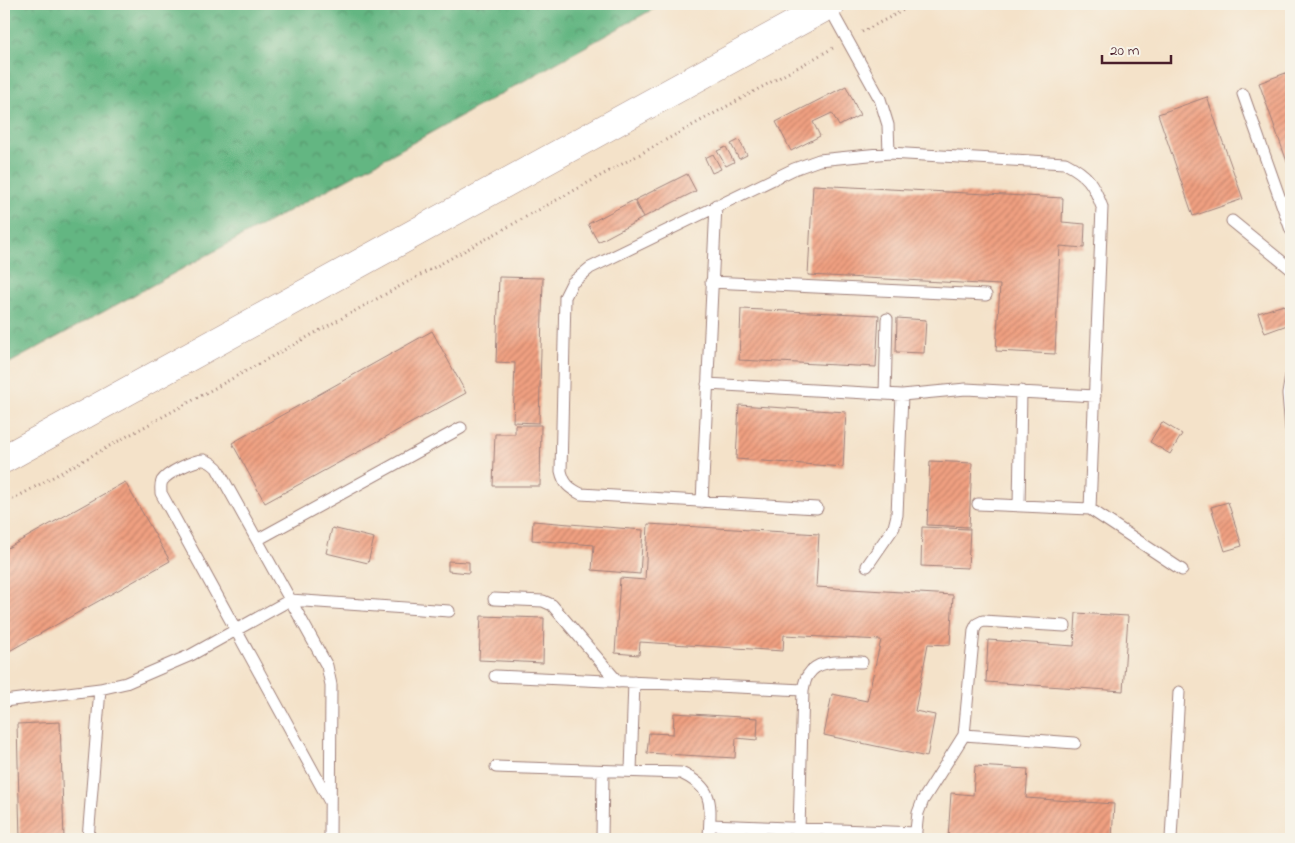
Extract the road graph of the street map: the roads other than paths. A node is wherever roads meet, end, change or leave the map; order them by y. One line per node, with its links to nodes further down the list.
1 (830, 4): 3 (lane); 19 (main road)
2 (1243, 94): 6 (lane)
3 (889, 153): 4 (lane); 16 (lane)
4 (716, 206): 8 (lane); 20 (lane)
5 (1232, 221): 7 (lane)
6 (1291, 230)
7 (1291, 269)
8 (712, 282): 9 (lane); 12 (lane)
9 (986, 295)
10 (888, 319): 14 (lane)
11 (1291, 376): 18 (lane)
12 (707, 384): 14 (lane); 20 (lane)
13 (1021, 391): 15 (lane); 16 (lane); 22 (lane)
14 (885, 394): 15 (lane)
15 (902, 395): 26 (lane)
16 (1095, 396): 24 (lane)
17 (460, 428): 25 (lane)
18 (1291, 428)
19 (4, 459)
20 (702, 502): 23 (lane)
21 (978, 504): 22 (lane)
22 (1019, 506): 24 (lane)
23 (817, 508)
24 (1090, 509): 27 (lane)
25 (258, 540): 29 (lane); 32 (lane)
26 (867, 566)
27 (1182, 570)
28 (494, 598): 35 (lane)
29 (290, 600): 30 (lane); 32 (lane); 46 (lane)
30 (449, 611)
31 (1065, 626): 41 (lane)
32 (236, 631): 37 (lane); 46 (lane)
33 (862, 662): 38 (lane)
34 (495, 676): 35 (lane)
35 (618, 682): 36 (lane)
36 (634, 682): 38 (lane); 45 (lane)
37 (100, 689): 40 (lane); 50 (lane)
38 (803, 690): 48 (lane)
39 (1179, 692): 54 (lane)
40 (4, 702)
41 (964, 735): 42 (lane); 49 (lane)
42 (1075, 743)
43 (496, 767): 44 (lane)
44 (603, 770): 45 (lane); 52 (lane)
45 (630, 771): 47 (lane)
46 (330, 804): 51 (lane)
47 (710, 825): 48 (lane); 53 (lane)
48 (799, 828): 49 (lane)
49 (915, 836)
50 (88, 839)
51 (330, 839)
52 (602, 839)
53 (709, 839)
54 (1171, 839)

